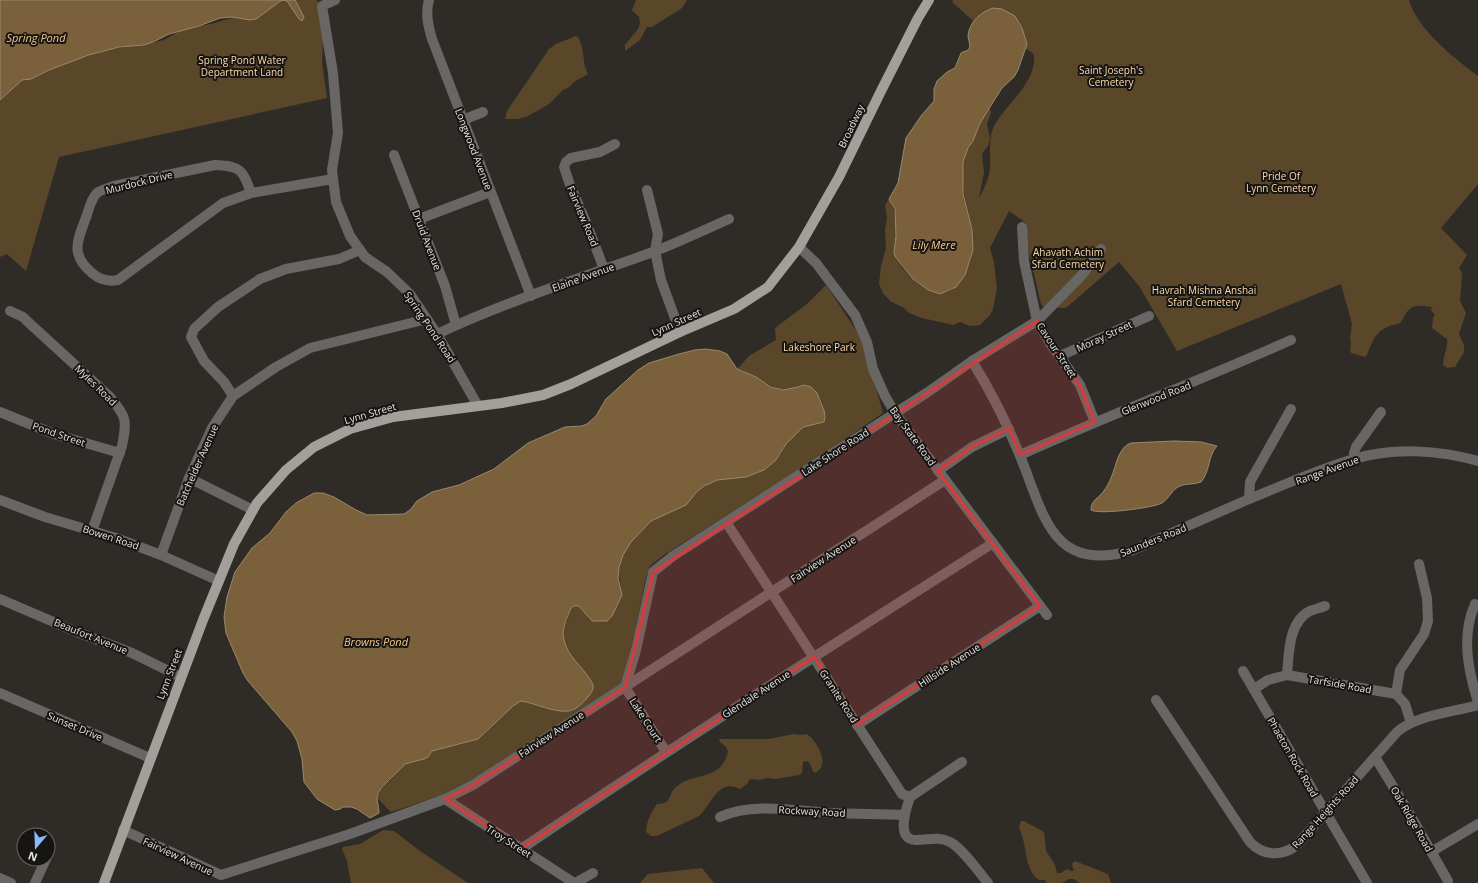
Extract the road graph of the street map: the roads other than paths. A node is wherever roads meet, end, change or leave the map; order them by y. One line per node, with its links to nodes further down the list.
1 (336, 0): 8 (street, Spring Pond Road)
2 (428, 0): 5 (street, Longwood Avenue)
3 (930, 0): 15 (main road, Broadway)
4 (483, 112): 5 (street)
5 (463, 120): 10 (street, Longwood Avenue)
6 (615, 144): 20 (street, Fairview Road)
7 (394, 155): 12 (street, Druid Avenue)
8 (333, 179): 11 (street, Murdock Drive); 17 (street, Spring Pond Road)
9 (647, 190): 18 (street)
10 (490, 192): 12 (street); 21 (street, Longwood Avenue)
11 (251, 193): 11 (street, Murdock Drive)
12 (419, 219): 26 (street, Druid Avenue)
13 (729, 219): 18 (street, Elaine Avenue)
14 (1022, 227): 25 (street, Cavour Street)
15 (799, 247): 19 (main road, Broadway); 37 (street, Bay State Road)
16 (1101, 249): 25 (street, Lake Shore Road)
17 (360, 250): 24 (street, Spring Pond Road); 32 (street)
18 (655, 251): 20 (street, Elaine Avenue); 27 (street)
19 (790, 259): 27 (main road, Lynn Street)
20 (604, 269): 21 (street, Elaine Avenue)
21 (531, 296): 26 (street, Elaine Avenue)
22 (10, 311): 40 (street, Myles Road)
23 (1149, 316): 30 (street, Moray Street)
24 (427, 319): 28 (street, Spring Pond Road); 32 (street, Batchelder Avenue)
25 (1037, 321): 30 (street, Cavour Street); 31 (street, Lake Shore Road)
26 (456, 325): 28 (street, Elaine Avenue)
27 (680, 332): 33 (main road, Lynn Street)
28 (437, 334): 33 (street, Spring Pond Road)
29 (1291, 340): 38 (street, Glenwood Road)
30 (1060, 356): 38 (street, Cavour Street)
31 (972, 361): 37 (street, Lake Shore Road); 39 (street, Saunders Road)
32 (232, 396): 45 (street, Batchelder Avenue)
33 (478, 406): 49 (main road, Lynn Street)
34 (1291, 409): 47 (street)
35 (0, 412): 40 (street, Pond Street)
36 (1380, 412): 42 (street)
37 (895, 413): 44 (street, Bay State Road); 50 (street, Lake Shore Road)
38 (1095, 422): 41 (street, Glenwood Road)
39 (1009, 429): 41 (street, Saunders Road); 44 (street)
40 (120, 453): 51 (street, Myles Road)
41 (1020, 455): 47 (street, Saunders Road)
42 (1355, 458): 43 (street, Range Avenue); 47 (street, Range Avenue)
43 (1478, 461)
44 (938, 471): 46 (street, Bay State Road)
45 (189, 478): 49 (street); 53 (street, Batchelder Avenue)
46 (945, 480): 52 (street, Bay State Road); 56 (street, Fairview Avenue)
47 (1249, 499)
48 (0, 500): 51 (street, Bowen Road)
49 (253, 510): 55 (main road, Lynn Street)
50 (726, 522): 56 (street, Granite Road); 66 (street, Lake Shore Road)
51 (92, 531): 53 (street, Bowen Road)
52 (993, 543): 59 (street, Bay State Road); 62 (street, Glendale Avenue)
53 (161, 555): 55 (street, Bowen Road)
54 (1419, 564): 69 (street)
55 (219, 581): 65 (main road, Lynn Street)
56 (772, 592): 62 (street, Granite Road); 66 (street, Fairview Avenue)
57 (0, 599): 65 (street, Beaufort Avenue)
58 (1475, 604): 71 (street)
59 (1040, 606): 61 (street, Bay State Road); 74 (street, Hillside Avenue)
60 (1325, 606): 64 (street)
61 (1047, 615)
62 (814, 657): 74 (street, Granite Road); 75 (street, Glendale Avenue)
63 (1243, 671): 67 (street, Phaeton Rock Road)
64 (1287, 675): 67 (street, Tarfside Road); 69 (street, Tarfside Road)
65 (181, 677): 77 (main road, Lynn Street)
66 (625, 687): 75 (street, Lake Court); 80 (street, Fairview Avenue)
67 (1254, 689): 81 (street, Phaeton Rock Road)
68 (0, 693): 77 (street, Sunset Drive)
69 (1396, 694): 73 (street)
70 (1156, 700): 81 (street, Range Heights Road)
71 (1478, 702)
72 (1478, 706): 73 (street, Range Heights Road)
73 (1411, 723): 76 (street, Range Heights Road)
74 (857, 725): 79 (street, Granite Road)
75 (666, 752): 86 (street, Glendale Avenue)
76 (1374, 757): 81 (street, Range Heights Road); 87 (street, Oak Ridge Road)
77 (150, 758): 85 (main road, Lynn Street)
78 (962, 762): 79 (street)
79 (910, 797): 82 (street)
80 (445, 799): 85 (street, Fairview Avenue); 86 (street, Troy Street)
81 (1325, 813): 97 (street, Phaeton Rock Road)
82 (905, 815): 83 (street, Rockway Road); 96 (street)
83 (720, 817)
84 (1478, 824): 87 (street)
85 (123, 830): 94 (main road, Lynn Street)
86 (521, 849): 95 (street, Troy Street)
87 (1431, 852): 91 (street, Oak Ridge Road)
88 (42, 867): 93 (street)
89 (593, 873): 95 (street)
90 (0, 878): 92 (street)
91 (1448, 881)
92 (11, 883)
93 (35, 883)
94 (104, 883)
95 (574, 883)
96 (988, 883)
97 (1367, 883)

